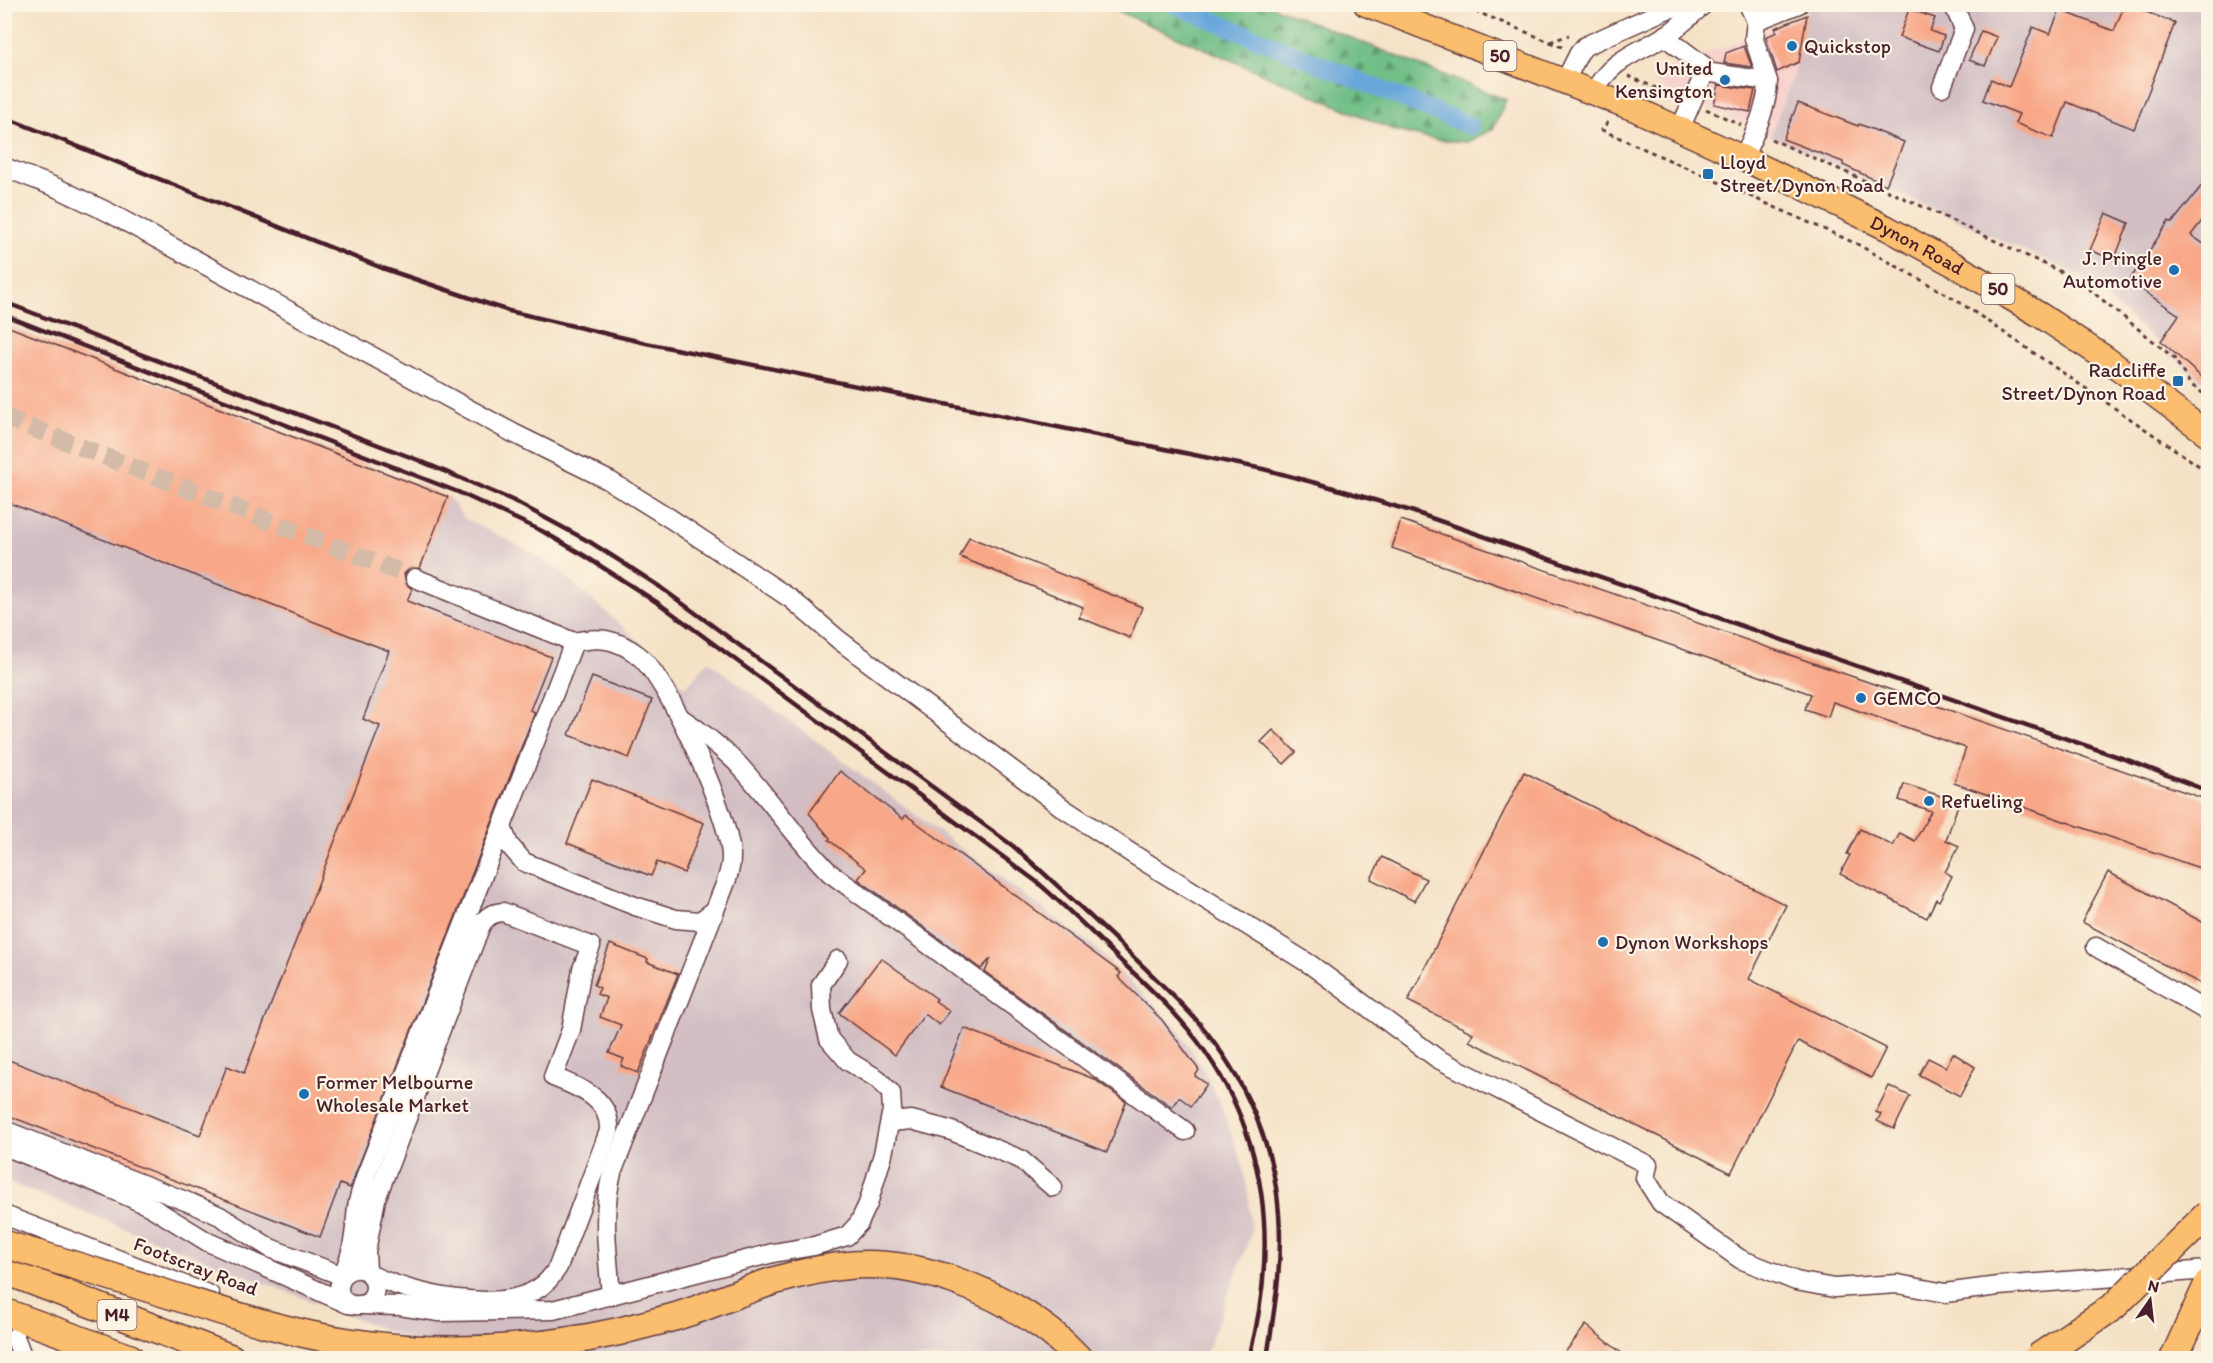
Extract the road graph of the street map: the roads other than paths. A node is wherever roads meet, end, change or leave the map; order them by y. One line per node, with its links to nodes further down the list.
1 (1366, 4): 9 (main road, Dynon Road / 50)
2 (1690, 4): 9 (street)
3 (1704, 4): 7 (street)
4 (1799, 4): 6 (street)
5 (1953, 4): 11 (street)
6 (1752, 13): 10 (street)
7 (1664, 36): 8 (street); 12 (street)
8 (1705, 72): 10 (street); 13 (street)
9 (1565, 81): 12 (main road, Dynon Road / 50)
10 (1768, 81): 14 (street)
11 (1942, 87)
12 (1594, 93): 13 (main road, Dynon Road / 50)
13 (1680, 129): 14 (main road, Dynon Road / 50)
14 (1743, 158): 16 (main road, Dynon Road / 50)
15 (4, 166): 34 (street)
16 (2208, 434)
17 (416, 578): 18 (street)
18 (574, 642): 19 (street); 20 (street)
19 (680, 717): 21 (street); 27 (street)
20 (502, 827): 21 (street); 36 (street)
21 (715, 910): 38 (street)
22 (2096, 947): 24 (street)
23 (838, 960): 25 (street)
24 (2208, 1012)
25 (891, 1122): 29 (street); 38 (street)
26 (4, 1130): 36 (street)
27 (1185, 1131)
28 (4, 1146): 39 (street)
29 (1053, 1187)
30 (2208, 1214): 47 (highway, bridge)
31 (4, 1215): 45 (street, Footscray Road)
32 (4, 1244): 46 (highway, bridge)
33 (4, 1270): 44 (highway, M4)
34 (2208, 1270)
35 (369, 1273): 35 (street); 36 (street); 39 (street)
36 (344, 1275): 39 (street)
37 (2208, 1284): 48 (highway)
38 (611, 1296): 39 (street)
39 (356, 1305)
40 (13, 1322): 41 (street); 42 (highway); 43 (highway, M4)
41 (23, 1359)
42 (114, 1359)
43 (130, 1359)
44 (231, 1359)
45 (372, 1359)
46 (1078, 1359)
47 (2037, 1359)
48 (2174, 1359)

